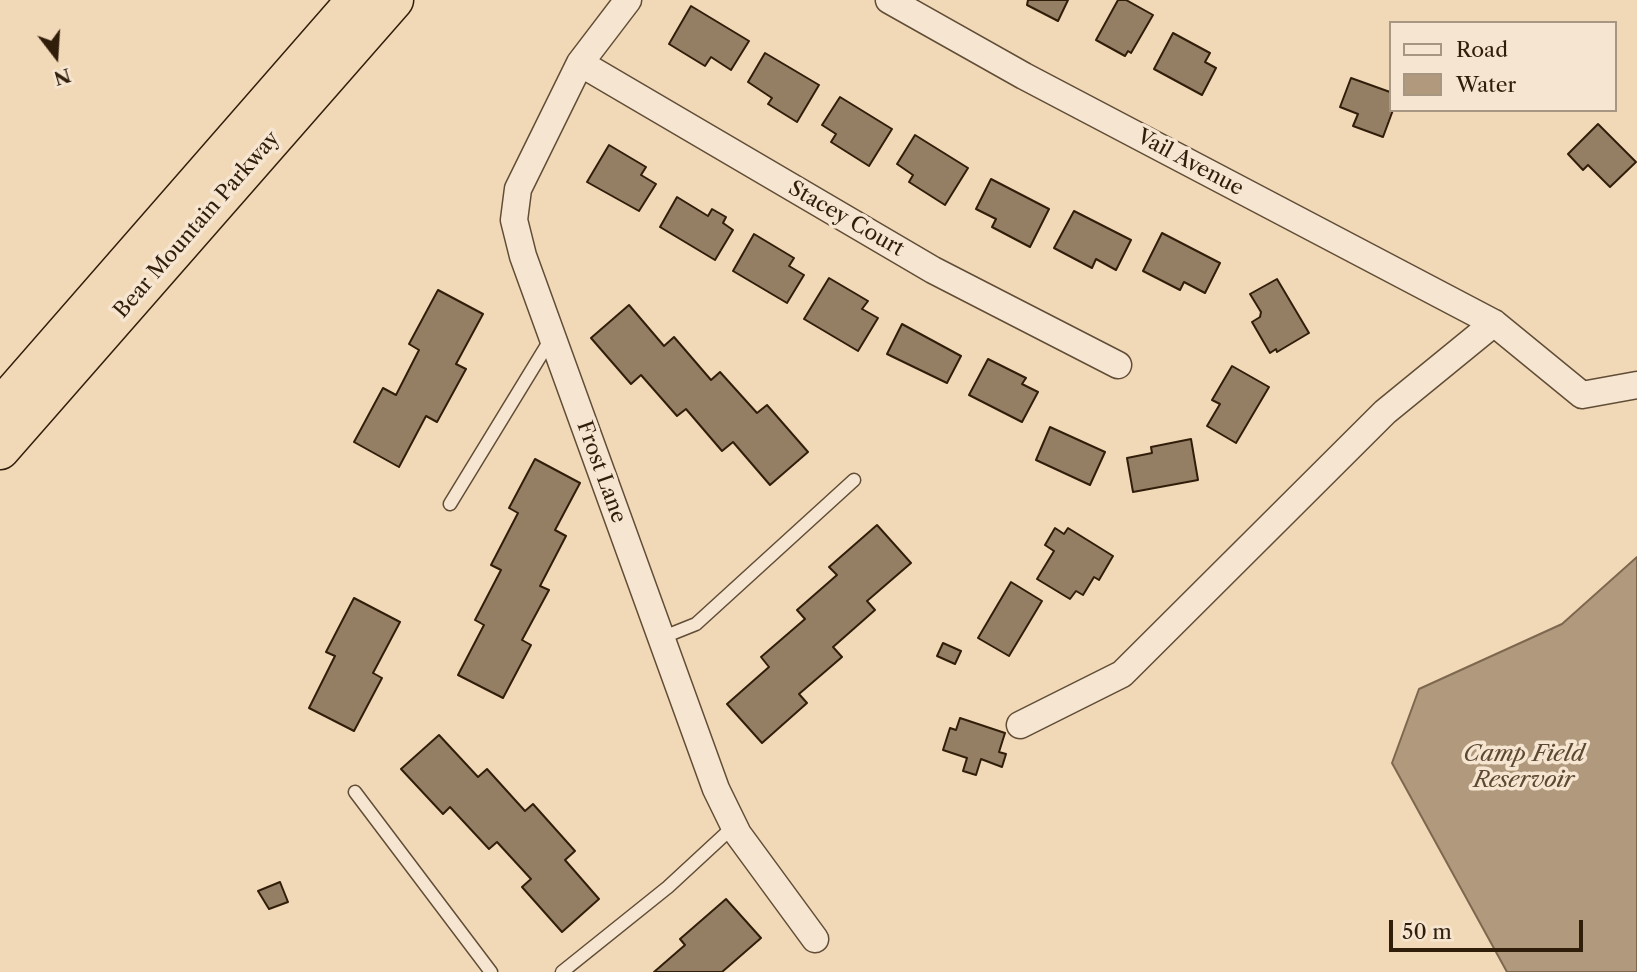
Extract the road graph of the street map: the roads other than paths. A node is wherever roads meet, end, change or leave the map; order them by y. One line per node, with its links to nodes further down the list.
1 (356, 0): 10 (highway, Bear Mountain Parkway)
2 (394, 0): 11 (highway, Bear Mountain Parkway)
3 (628, 0): 5 (street, Frost Lane)
4 (889, 0): 6 (street, Vail Avenue)
5 (580, 64): 7 (street, Frost Lane); 8 (street, Stacey Court)
6 (1494, 323): 9 (street, Vail Avenue); 15 (street)
7 (552, 337): 13 (lane); 14 (street, Frost Lane)
8 (1118, 365)
9 (1637, 385)
10 (0, 408)
11 (0, 450)
12 (854, 480): 14 (lane)
13 (450, 504)
14 (661, 638): 17 (street, Frost Lane)
15 (1020, 725)
16 (355, 792): 19 (lane)
17 (734, 826): 18 (street, Frost Lane); 20 (lane)
18 (815, 939)
19 (491, 972)
20 (562, 972)

